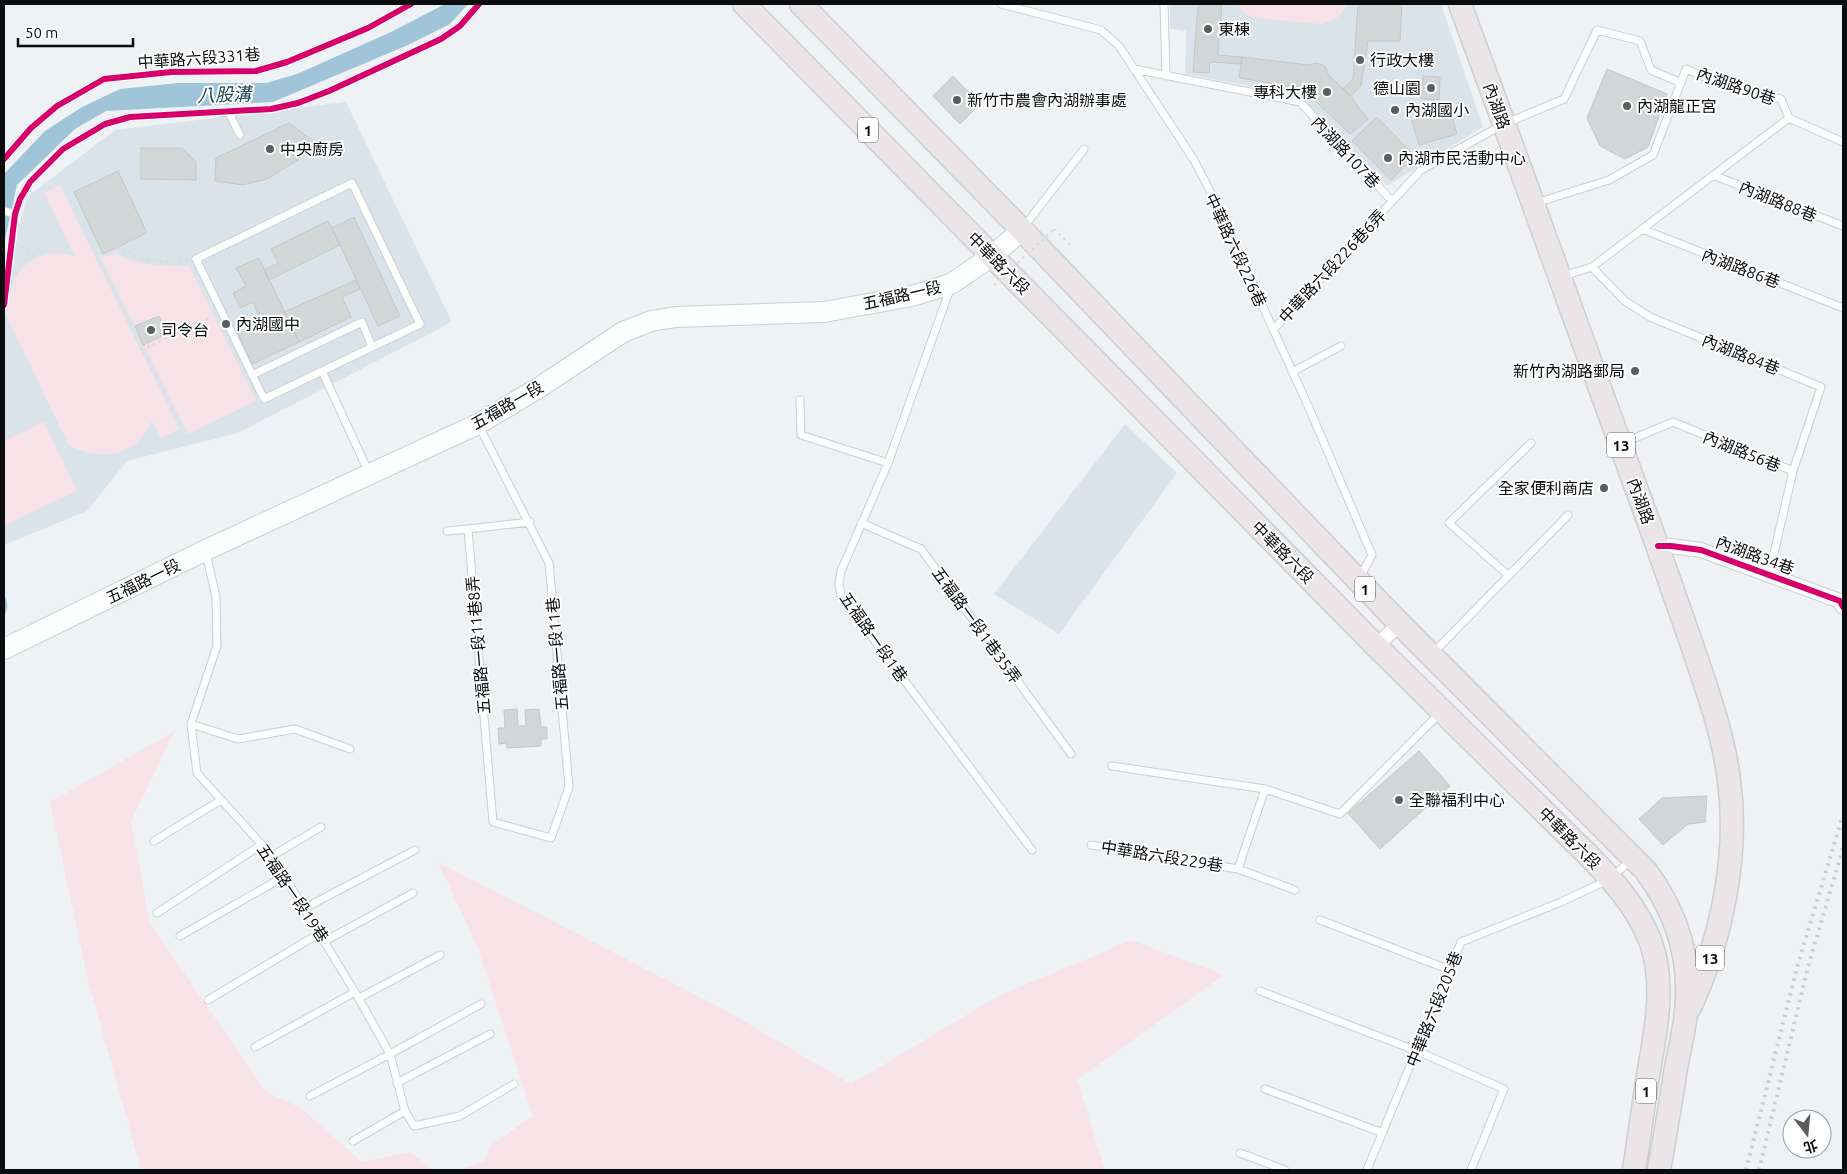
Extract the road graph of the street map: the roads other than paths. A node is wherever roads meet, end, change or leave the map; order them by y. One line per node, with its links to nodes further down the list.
1 (411, 4): 17 (lane, 中華路六段331巷)
2 (479, 4): 11 (lane)
3 (744, 4): 26 (main road, 中華路六段 / 1)
4 (801, 4): 25 (main road, 中華路六段 / 1)
5 (1001, 4): 8 (lane, 中華路六段226巷)
6 (1164, 4): 9 (lane)
7 (1460, 4): 13 (main road, 內湖路 / 13)
8 (1134, 69): 9 (lane, 內湖路107巷); 32 (lane, 中華路六段226巷)
9 (1166, 76): 19 (lane, 內湖路107巷)
10 (1681, 83): 12 (lane, 內湖路90巷); 13 (lane, 內湖路107巷); 20 (lane, 內湖路90巷)
11 (228, 111): 14 (lane); 22 (lane)
12 (1789, 118): 15 (lane, 內湖路90巷); 18 (lane)
13 (1504, 124): 19 (lane, 內湖路107巷); 20 (main road, 內湖路 / 13)
14 (240, 135)
15 (1843, 142)
16 (1084, 150): 25 (lane)
17 (4, 158)
18 (1713, 175): 23 (lane, 內湖路88巷); 24 (lane)
19 (1392, 201): 32 (lane, 中華路六段226巷6弄)
20 (1533, 204): 28 (main road, 內湖路 / 13)
21 (4, 211): 22 (lane)
22 (16, 214): 30 (lane)
23 (1843, 226)
24 (1642, 229): 27 (lane); 31 (lane, 內湖路86巷)
25 (1022, 230): 26 (main road, 五福路一段); 54 (main road, 中華路六段 / 1)
26 (992, 256): 29 (main road, 五福路一段); 57 (main road, 中華路六段 / 1)
27 (1592, 268): 28 (lane); 43 (lane, 內湖路84巷)
28 (1559, 277): 41 (main road, 內湖路 / 13)
29 (951, 284): 39 (main road, 五福路一段); 42 (lane, 五福路一段1巷)
30 (4, 305)
31 (1841, 307)
32 (1273, 330): 36 (lane, 中華路六段226巷)
33 (1341, 346): 36 (lane)
34 (372, 347): 35 (lane); 37 (lane); 37 (lane)
35 (322, 371): 37 (lane); 44 (lane)
36 (1292, 372): 54 (lane, 中華路六段226巷)
37 (252, 374)
38 (800, 400): 42 (lane)
39 (478, 424): 44 (main road, 五福路一段); 46 (lane, 五福路一段11巷)
40 (1531, 443): 53 (lane)
41 (1620, 444): 43 (lane, 內湖路56巷); 50 (main road, 內湖路 / 13)
42 (888, 463): 47 (lane, 五福路一段1巷)
43 (1793, 471): 52 (lane, 內湖路56巷)
44 (370, 474): 51 (main road, 五福路一段)
45 (1568, 515): 53 (lane)
46 (530, 522): 48 (lane); 67 (lane, 五福路一段11巷)
47 (861, 523): 63 (lane, 五福路一段1巷35弄); 73 (lane, 五福路一段1巷)
48 (468, 529): 49 (lane); 67 (lane, 五福路一段11巷8弄)
49 (447, 531)
50 (1658, 546): 52 (street, 內湖路34巷); 81 (main road, 內湖路 / 13)
51 (206, 550): 58 (main road, 五福路一段); 61 (lane, 五福路一段19巷)
52 (1769, 575): 55 (street, 內湖路34巷)
53 (1508, 576): 59 (lane)
54 (1358, 581): 56 (main road, 中華路六段 / 1)
55 (1842, 603)
56 (1400, 624): 57 (street); 59 (main road, 中華路六段 / 1)
57 (1376, 646): 60 (main road, 中華路六段 / 1)
58 (4, 649)
59 (1431, 655): 75 (main road, 中華路六段 / 1)
60 (1442, 711): 65 (lane); 78 (main road, 中華路六段 / 1)
61 (191, 724): 62 (lane); 66 (lane, 五福路一段19巷)
62 (350, 748)
63 (1071, 754)
64 (1112, 766): 65 (lane)
65 (1265, 789): 76 (lane, 中華路六段229巷)
66 (221, 800): 69 (lane); 70 (lane, 五福路一段19巷)
67 (493, 822)
68 (321, 827): 74 (lane)
69 (154, 841)
70 (261, 845): 74 (lane, 五福路一段19巷); 83 (lane)
71 (1091, 845): 76 (lane, 中華路六段229巷)
72 (415, 850): 82 (lane)
73 (1032, 850)
74 (272, 856): 77 (lane, 五福路一段19巷)
75 (1634, 857): 78 (lane, 中華路六段205巷); 89 (main road, 中華路六段 / 1)
76 (1238, 869): 79 (lane)
77 (285, 876): 82 (lane, 五福路一段19巷); 86 (lane)
78 (1610, 879): 90 (lane, 中華路六段205巷); 95 (main road, 中華路六段 / 1)
79 (1295, 890)
80 (413, 893): 87 (lane)
81 (1724, 896): 89 (main road, 內湖路 / 13); 96 (main road, 內湖路 / 13)
82 (305, 908): 85 (lane, 五福路一段19巷)
83 (157, 913)
84 (1320, 920): 90 (lane)
85 (320, 933): 87 (lane, 五福路一段19巷); 93 (lane)
86 (180, 936)
87 (325, 941): 92 (lane, 五福路一段19巷)
88 (440, 955): 92 (lane)
89 (1685, 961): 95 (main road, 內湖路 / 13); 96 (main road, 中華路六段 / 1)
90 (1450, 970): 99 (lane, 中華路六段205巷)
91 (1260, 991): 99 (lane)
92 (357, 995): 98 (lane); 100 (lane, 五福路一段19巷)
93 (208, 1000)
94 (481, 1004): 100 (lane)
95 (1658, 1012): 112 (main road, 中華路六段 / 1)
96 (1685, 1016): 113 (main road, 中華路六段 / 1)
97 (490, 1034): 101 (lane)
98 (256, 1047)
99 (1417, 1051): 106 (lane, 中華路六段205巷); 111 (lane)
100 (390, 1054): 101 (lane, 五福路一段19巷); 104 (lane)
101 (397, 1083): 105 (lane, 五福路一段19巷)
102 (514, 1084): 105 (lane)
103 (1265, 1089): 106 (lane)
104 (310, 1096)
105 (404, 1111): 107 (lane)
106 (1383, 1133): 110 (lane, 中華路六段205巷)
107 (353, 1141)
108 (1240, 1153): 109 (lane)
109 (1285, 1170)
110 (1367, 1170)
111 (1471, 1170)
112 (1634, 1170)
113 (1659, 1170)

